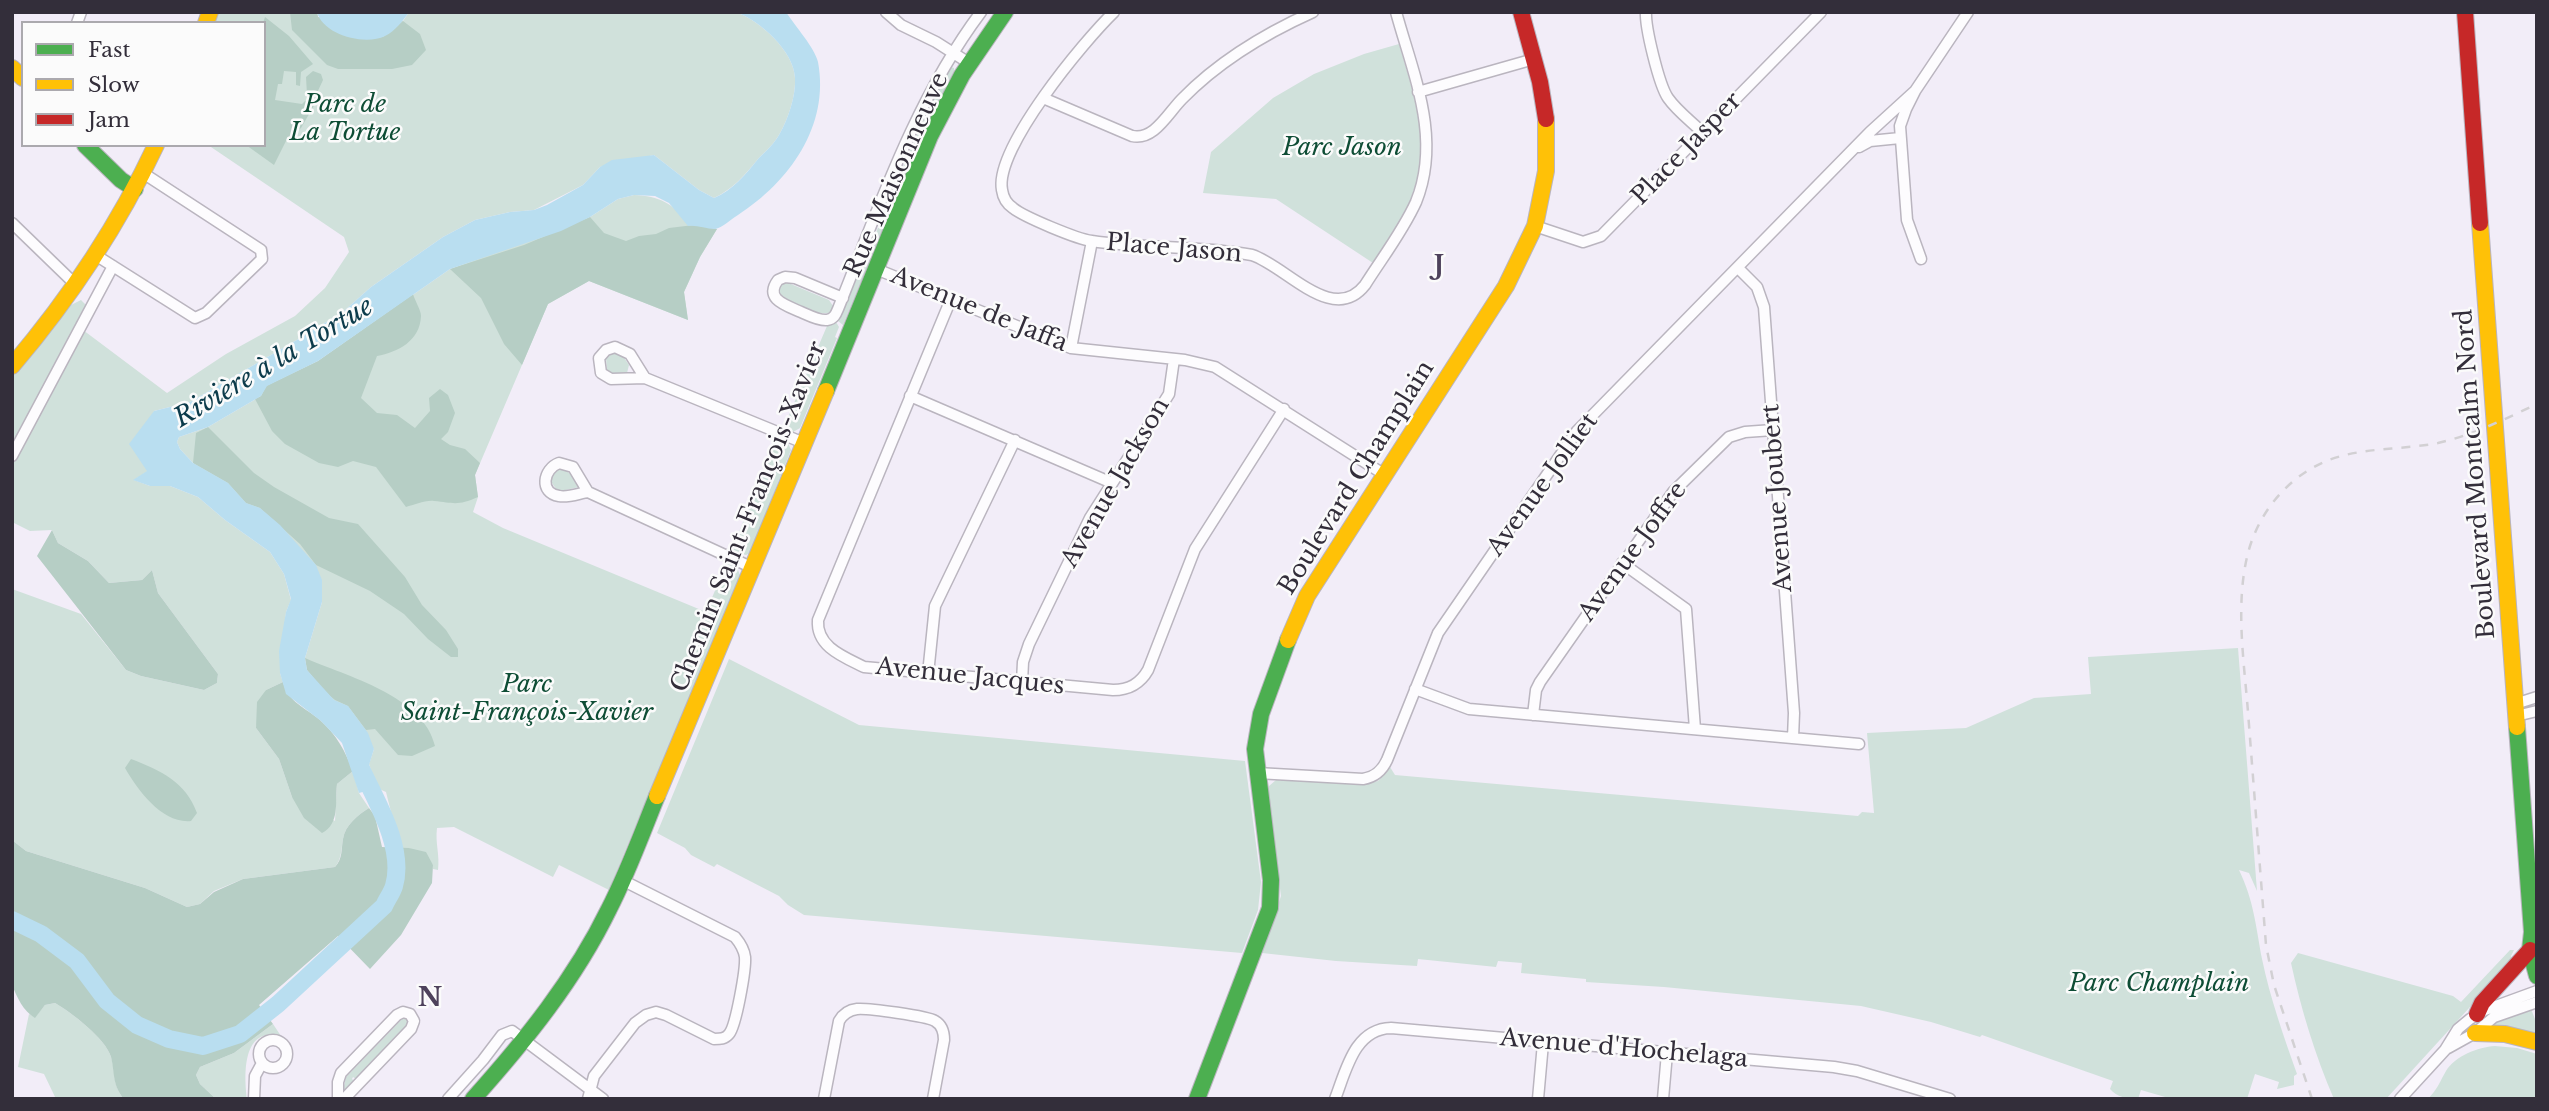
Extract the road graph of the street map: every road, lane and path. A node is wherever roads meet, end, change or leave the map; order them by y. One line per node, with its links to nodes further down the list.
1 (886, 12): 12 (street)
2 (981, 12): 12 (street, Rue Maisonneuve)
3 (1004, 12): 14 (street, Chemin Saint-François-Xavier)
4 (1114, 12): 17 (street, Place Jason)
5 (1313, 12): 17 (street)
6 (1396, 12): 16 (street, Place Jason)
7 (1521, 12): 13 (street, Boulevard Champlain)
8 (1646, 12): 18 (street)
9 (1821, 12): 18 (street, Place Jasper)
10 (1968, 12): 15 (street)
11 (2465, 12): 55 (street, Boulevard Montcalm Nord)
12 (953, 53): 14 (street); 34 (street, Rue Maisonneuve)
13 (1534, 59): 16 (street); 26 (street, Boulevard Champlain)
14 (969, 63): 32 (street, Chemin Saint-François-Xavier)
15 (1915, 91): 19 (street); 22 (street, Avenue Jolliet)
16 (1418, 92): 27 (street, Place Jason)
17 (1043, 98): 27 (street, Place Jason)
18 (1703, 133): 26 (street, Place Jasper)
19 (1900, 138): 22 (street, Avenue Jolliet); 29 (street)
20 (87, 147): 24 (street)
21 (155, 147): 23 (street)
22 (1853, 150): 31 (street, Avenue Jolliet)
23 (143, 173): 24 (street); 30 (street)
24 (135, 189): 28 (street)
25 (12, 223): 33 (street)
26 (1535, 226): 46 (street, Boulevard Champlain)
27 (1092, 241): 36 (street, Place Jason)
28 (97, 256): 30 (street); 33 (street)
29 (1921, 259)
30 (113, 266): 45 (street)
31 (1738, 268): 42 (street, Avenue Joubert); 53 (street, Avenue Jolliet)
32 (876, 269): 35 (street, Avenue de Jaffa); 44 (street, Chemin Saint-François-Xavier)
33 (76, 285): 38 (street)
34 (843, 298): 34 (street, Rue Maisonneuve)
35 (951, 299): 36 (street, Avenue de Jaffa); 40 (street, Avenue Jacques)
36 (1071, 348): 37 (street, Avenue de Jaffa)
37 (1174, 359): 41 (street, Avenue de Jaffa); 47 (street, Avenue Jackson)
38 (12, 366)
39 (645, 378): 44 (street)
40 (910, 396): 43 (street); 51 (street, Avenue Jacques)
41 (1284, 409): 46 (street, Avenue de Jaffa); 52 (street, Avenue Jacques)
42 (1773, 430): 49 (street, Avenue Joffre); 59 (street, Avenue Joubert)
43 (1015, 440): 47 (street); 51 (street)
44 (804, 443): 50 (street, Chemin Saint-François-Xavier)
45 (12, 456)
46 (1385, 475): 61 (street, Boulevard Champlain)
47 (1112, 483): 52 (street, Avenue Jackson)
48 (588, 492): 50 (street)
49 (1622, 564): 57 (street, Avenue Joffre); 58 (street)
50 (753, 568): 62 (street, Chemin Saint-François-Xavier)
51 (928, 674): 52 (street, Avenue Jacques)
52 (1022, 682)
53 (1415, 689): 57 (street); 61 (street, Avenue Jolliet)
54 (2537, 697): 55 (street)
55 (2516, 710): 56 (street); 63 (street, Boulevard Montcalm Nord)
56 (2537, 711)
57 (1533, 715): 58 (street)
58 (1695, 729): 59 (street)
59 (1793, 738): 60 (street)
60 (1859, 744)
61 (1257, 773): 84 (street, Boulevard Champlain)
62 (622, 880): 69 (street, Chemin Saint-François-Xavier); 75 (street)
63 (2533, 941): 64 (street, Boulevard Montcalm Nord); 67 (street)
64 (2537, 976)
65 (2537, 991): 67 (street)
66 (2537, 1002): 68 (street)
67 (2477, 1014): 72 (street)
68 (2474, 1033): 70 (street); 72 (street)
69 (526, 1040): 75 (street); 79 (street); 80 (street, Chemin Saint-François-Xavier)
70 (2537, 1042)
71 (1543, 1043): 73 (street, Avenue d'Hochelaga); 85 (street, Avenue d'Hochelaga); 86 (street)
72 (2445, 1050): 89 (street)
73 (1667, 1053): 87 (street); 88 (street, Avenue d'Hochelaga)
74 (262, 1063): 76 (street)
75 (589, 1094): 81 (street)
76 (254, 1099)
77 (338, 1099): 78 (street)
78 (344, 1099)
79 (448, 1099)
80 (473, 1099)
81 (603, 1099)
82 (824, 1099): 83 (street)
83 (933, 1099)
84 (1197, 1099)
85 (1335, 1099)
86 (1538, 1099)
87 (1663, 1099)
88 (1950, 1099)
89 (2400, 1099)

